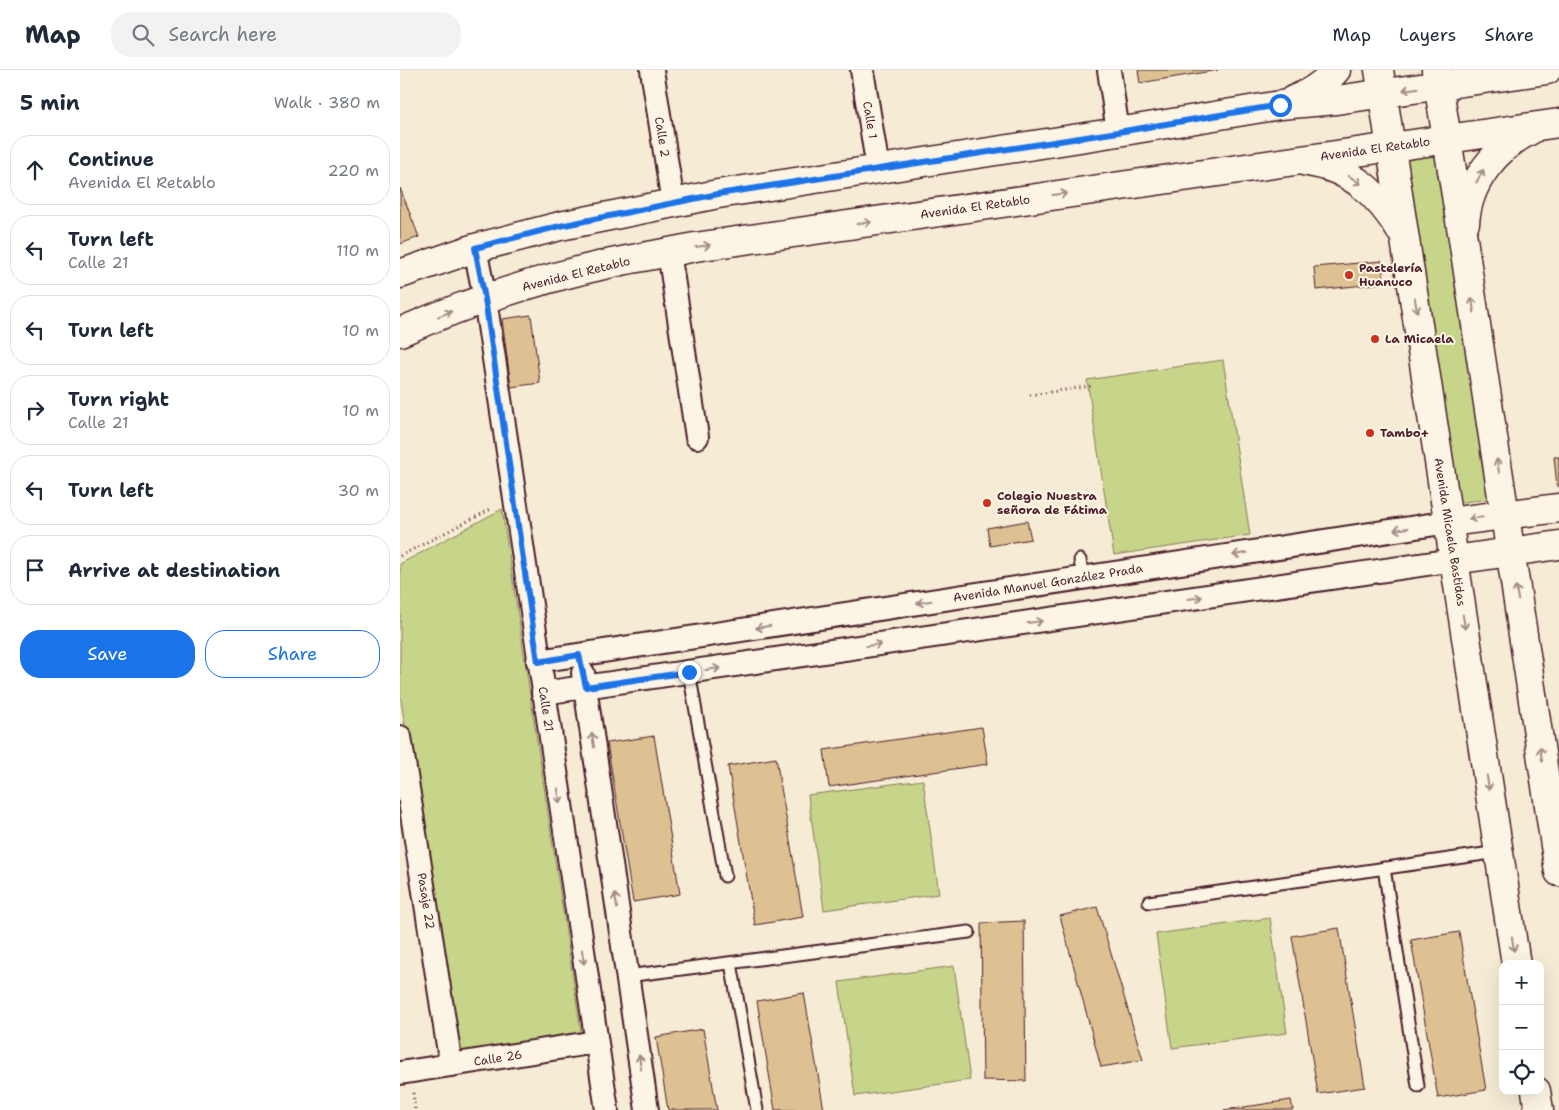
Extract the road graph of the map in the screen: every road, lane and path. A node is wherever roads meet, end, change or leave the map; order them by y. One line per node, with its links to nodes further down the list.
1 (652, 70): 15 (street, Calle 2)
2 (862, 70): 14 (street, Calle 1)
3 (1109, 70): 10 (street)
4 (1336, 70): 8 (main road)
5 (1547, 70): 6 (main road)
6 (1437, 78): 7 (main road, one-way to 7); 11 (main road)
7 (1380, 82): 8 (main road); 12 (main road, Avenida Micaela Bastidas)
8 (1280, 105): 10 (main road)
9 (1549, 124): 11 (main road, Avenida El Retablo); 16 (main road, one-way to 9)
10 (1118, 132): 14 (main road)
11 (1447, 138): 12 (main road, Avenida El Retablo); 16 (main road)
12 (1390, 146): 13 (main road, Avenida El Retablo); 17 (main road, Avenida Micaela Bastidas)
13 (1293, 161): 17 (main road, one-way to 17); 19 (main road, Avenida El Retablo, one-way to 13)
14 (878, 169): 15 (main road)
15 (673, 203): 18 (main road)
16 (1463, 239): 28 (main road, one-way to 16)
17 (1406, 240): 29 (main road, Avenida Micaela Bastidas, one-way to 29)
18 (475, 248): 20 (main road); 21 (street, Calle 21)
19 (669, 252): 21 (main road, Avenida El Retablo); 25 (street)
20 (400, 274)
21 (485, 299): 22 (main road, Avenida El Retablo, one-way to 21); 26 (street, Calle 21)
22 (400, 332)
23 (1092, 386): 24 (path)
24 (1030, 395)
25 (697, 437)
26 (514, 498): 32 (path); 35 (street, Calle 21)
27 (1559, 508): 28 (main road, Avenida Manuel González Prada)
28 (1505, 514): 29 (main road, Avenida Manuel González Prada, one-way to 29); 31 (main road)
29 (1449, 522): 33 (main road, Avenida Micaela Bastidas); 34 (street, Avenida Manuel González Prada, one-way to 34)
30 (1559, 545): 31 (main road)
31 (1511, 552): 33 (main road); 42 (main road, one-way to 31)
32 (400, 556)
33 (1454, 560): 36 (street, one-way to 33); 40 (main road, Avenida Micaela Bastidas, one-way to 40)
34 (579, 655): 35 (street, Avenida Manuel González Prada); 37 (street)
35 (538, 662): 38 (street, Calle 21)
36 (689, 672): 37 (street); 43 (lane)
37 (586, 687): 38 (street); 48 (street, one-way to 37)
38 (544, 693): 49 (street, Calle 21, one-way to 49)
39 (400, 737): 50 (street, Pasaje 22)
40 (1498, 852): 41 (lane); 46 (main road, Avenida Micaela Bastidas, one-way to 46)
41 (1384, 868): 44 (lane); 52 (lane)
42 (1559, 872)
43 (725, 876)
44 (1149, 902)
45 (970, 932): 47 (lane)
46 (1515, 960)
47 (731, 963): 48 (lane); 56 (lane)
48 (627, 976): 55 (street, one-way to 48)
49 (596, 1042): 50 (street, Calle 26); 54 (street, Calle 21)
50 (451, 1065): 51 (street, Calle 26)
51 (400, 1073)
52 (1418, 1086)
53 (1537, 1095): 57 (main road)
54 (607, 1110)
55 (647, 1110)
56 (757, 1110)
57 (1539, 1110)

